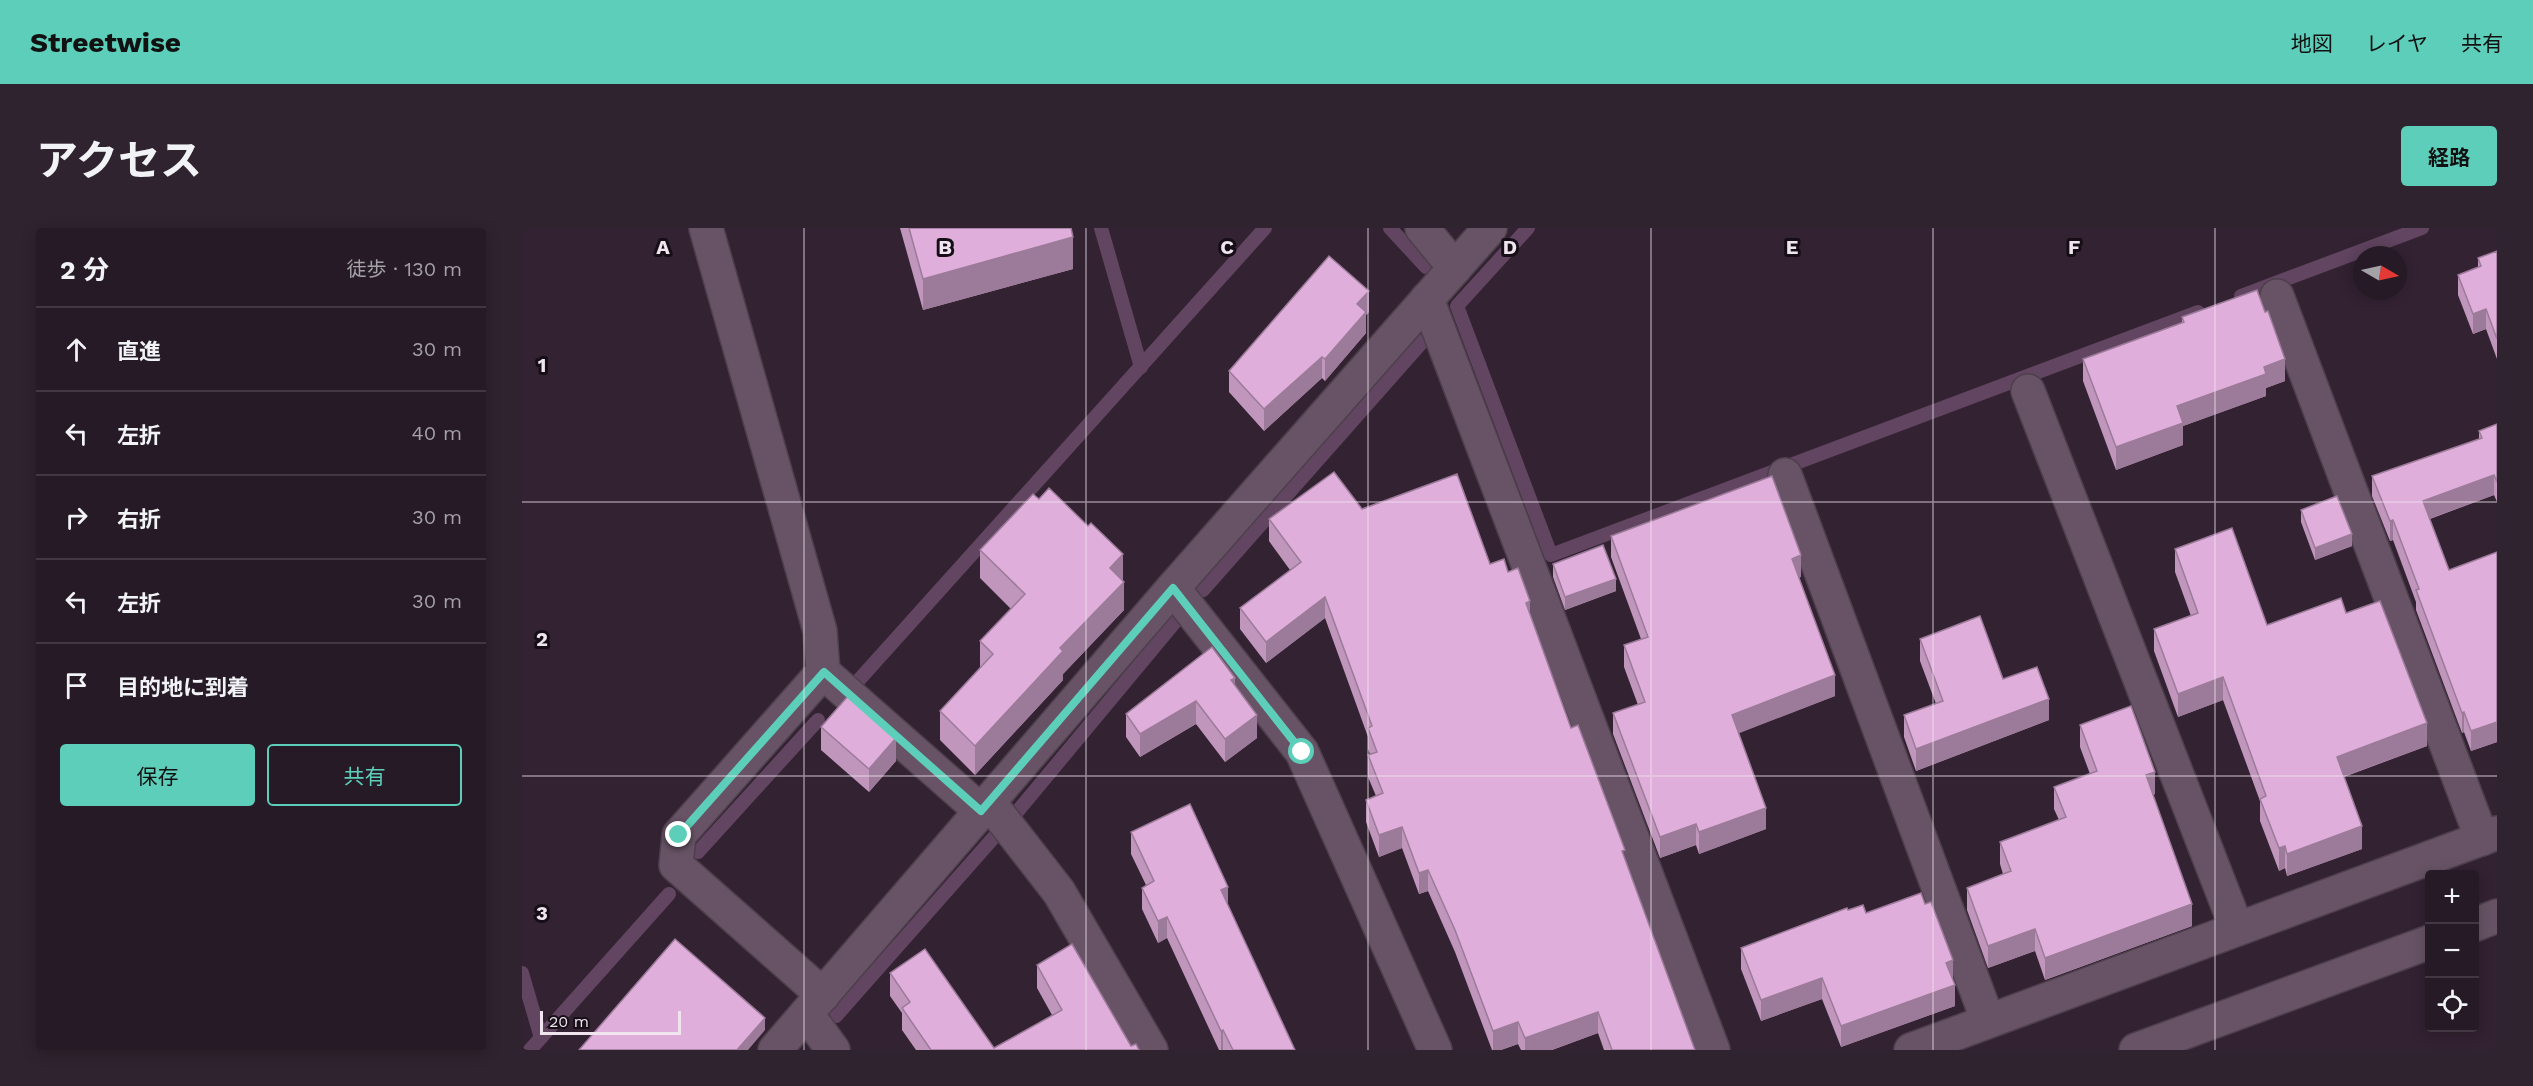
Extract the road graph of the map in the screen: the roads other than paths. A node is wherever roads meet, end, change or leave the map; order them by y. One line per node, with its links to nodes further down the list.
1 (706, 228): 10 (street)
2 (1422, 228): 4 (street)
3 (1490, 228): 4 (street)
4 (1455, 268): 6 (street)
5 (2277, 296): 12 (street)
6 (1427, 299): 9 (street); 23 (street)
7 (2028, 391): 15 (street)
8 (1785, 475): 18 (street)
9 (1173, 588): 11 (street); 22 (street)
10 (824, 672): 11 (street); 17 (street)
11 (985, 807): 17 (street); 21 (street)
12 (2489, 836): 15 (street)
13 (2497, 916): 14 (street)
14 (2477, 924)
15 (2237, 929): 18 (street)
16 (2425, 944): 25 (street)
17 (815, 1005): 19 (street); 20 (street)
18 (1988, 1021): 24 (street)
19 (775, 1050)
20 (832, 1050)
21 (1151, 1050)
22 (1435, 1050)
23 (1713, 1050)
24 (1911, 1050)
25 (2136, 1050)

